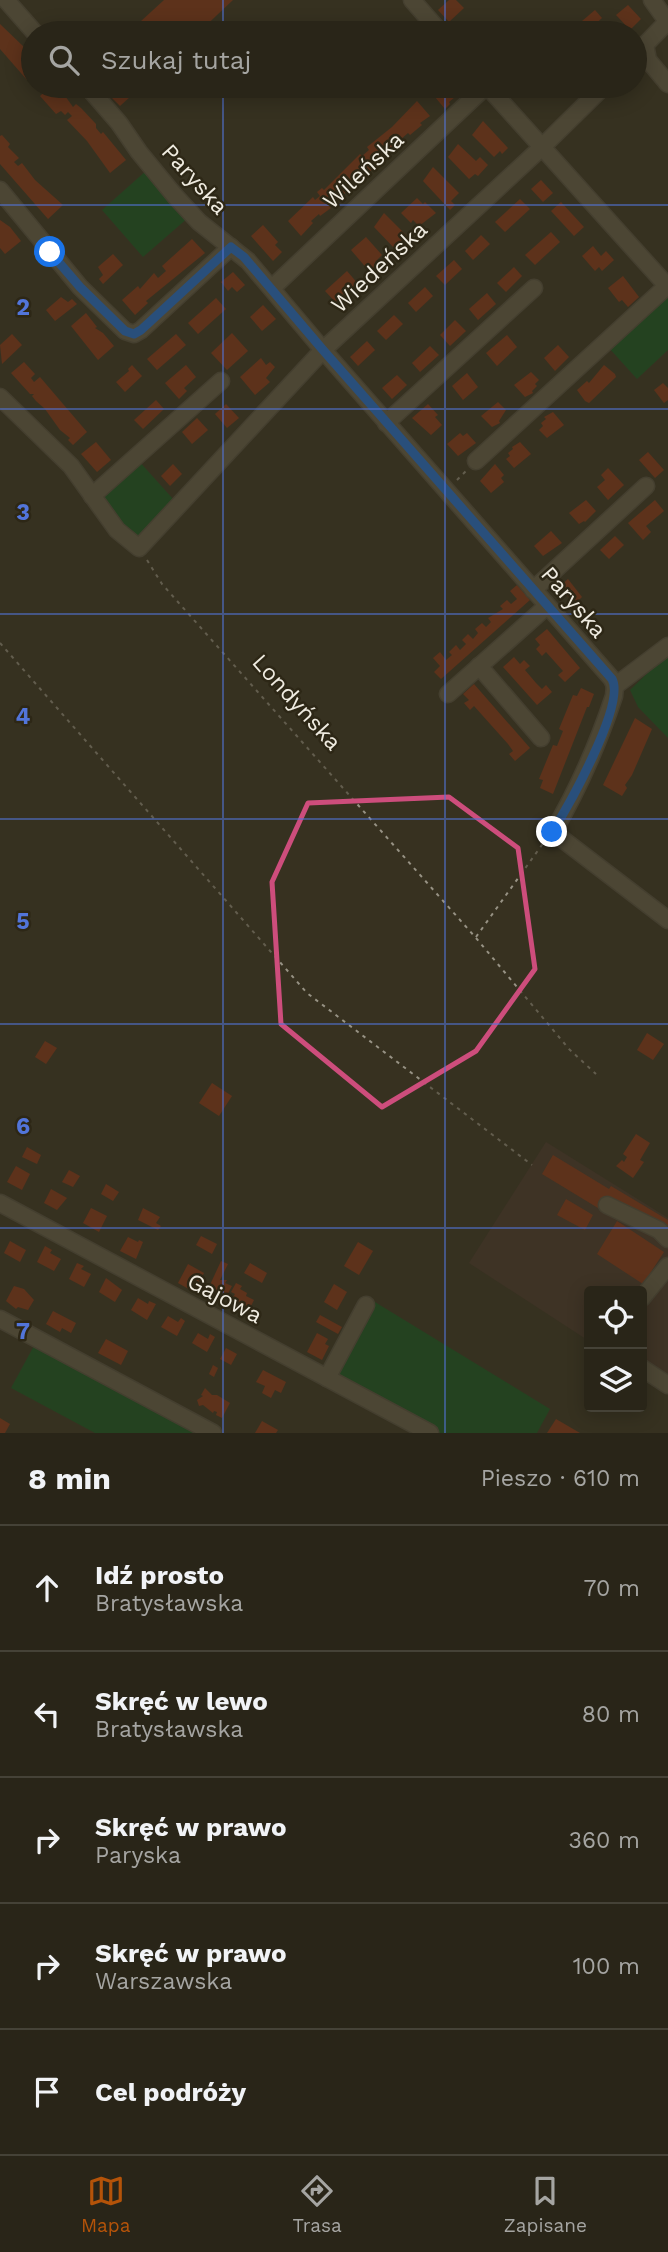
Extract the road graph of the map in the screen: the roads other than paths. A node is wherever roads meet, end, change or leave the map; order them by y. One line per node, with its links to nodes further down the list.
1 (6, 0): 4 (street)
2 (412, 0): 5 (street)
3 (652, 0): 6 (street)
4 (25, 21)
5 (430, 21)
6 (668, 21): 7 (street)
7 (647, 43)
8 (647, 59): 9 (street)
9 (668, 84)
10 (97, 98): 16 (street, Paryska)
11 (473, 98): 18 (street, Wileńska)
12 (497, 98): 14 (street)
13 (592, 98): 14 (street, Wiedeńska)
14 (541, 148): 17 (street); 20 (street, Wiedeńska)
15 (0, 190): 16 (street)
16 (231, 247): 18 (street, Paryska)
17 (668, 287): 24 (street)
18 (272, 288): 20 (street, Paryska)
19 (534, 288): 23 (street)
20 (323, 350): 23 (street, Paryska); 26 (street, Wiedeńska)
21 (221, 381): 26 (street)
22 (0, 397): 26 (street)
23 (386, 422): 27 (street, Paryska)
24 (477, 461)
25 (646, 486): 27 (street)
26 (92, 496)
27 (533, 590): 28 (street, Paryska)
28 (547, 606): 30 (street); 31 (street, Paryska)
29 (668, 646): 31 (street)
30 (479, 667): 32 (street); 33 (street)
31 (615, 686): 34 (street)
32 (448, 694)
33 (541, 738)
34 (668, 920)
35 (0, 1203): 43 (street, Gajowa)
36 (607, 1205): 37 (street)
37 (668, 1239)
38 (668, 1266): 39 (street)
39 (647, 1292)
40 (366, 1305): 43 (street)
41 (0, 1318): 45 (street)
42 (647, 1371): 44 (street)
43 (327, 1378): 46 (street, Gajowa)
44 (668, 1385)
45 (213, 1433)
46 (430, 1433)

